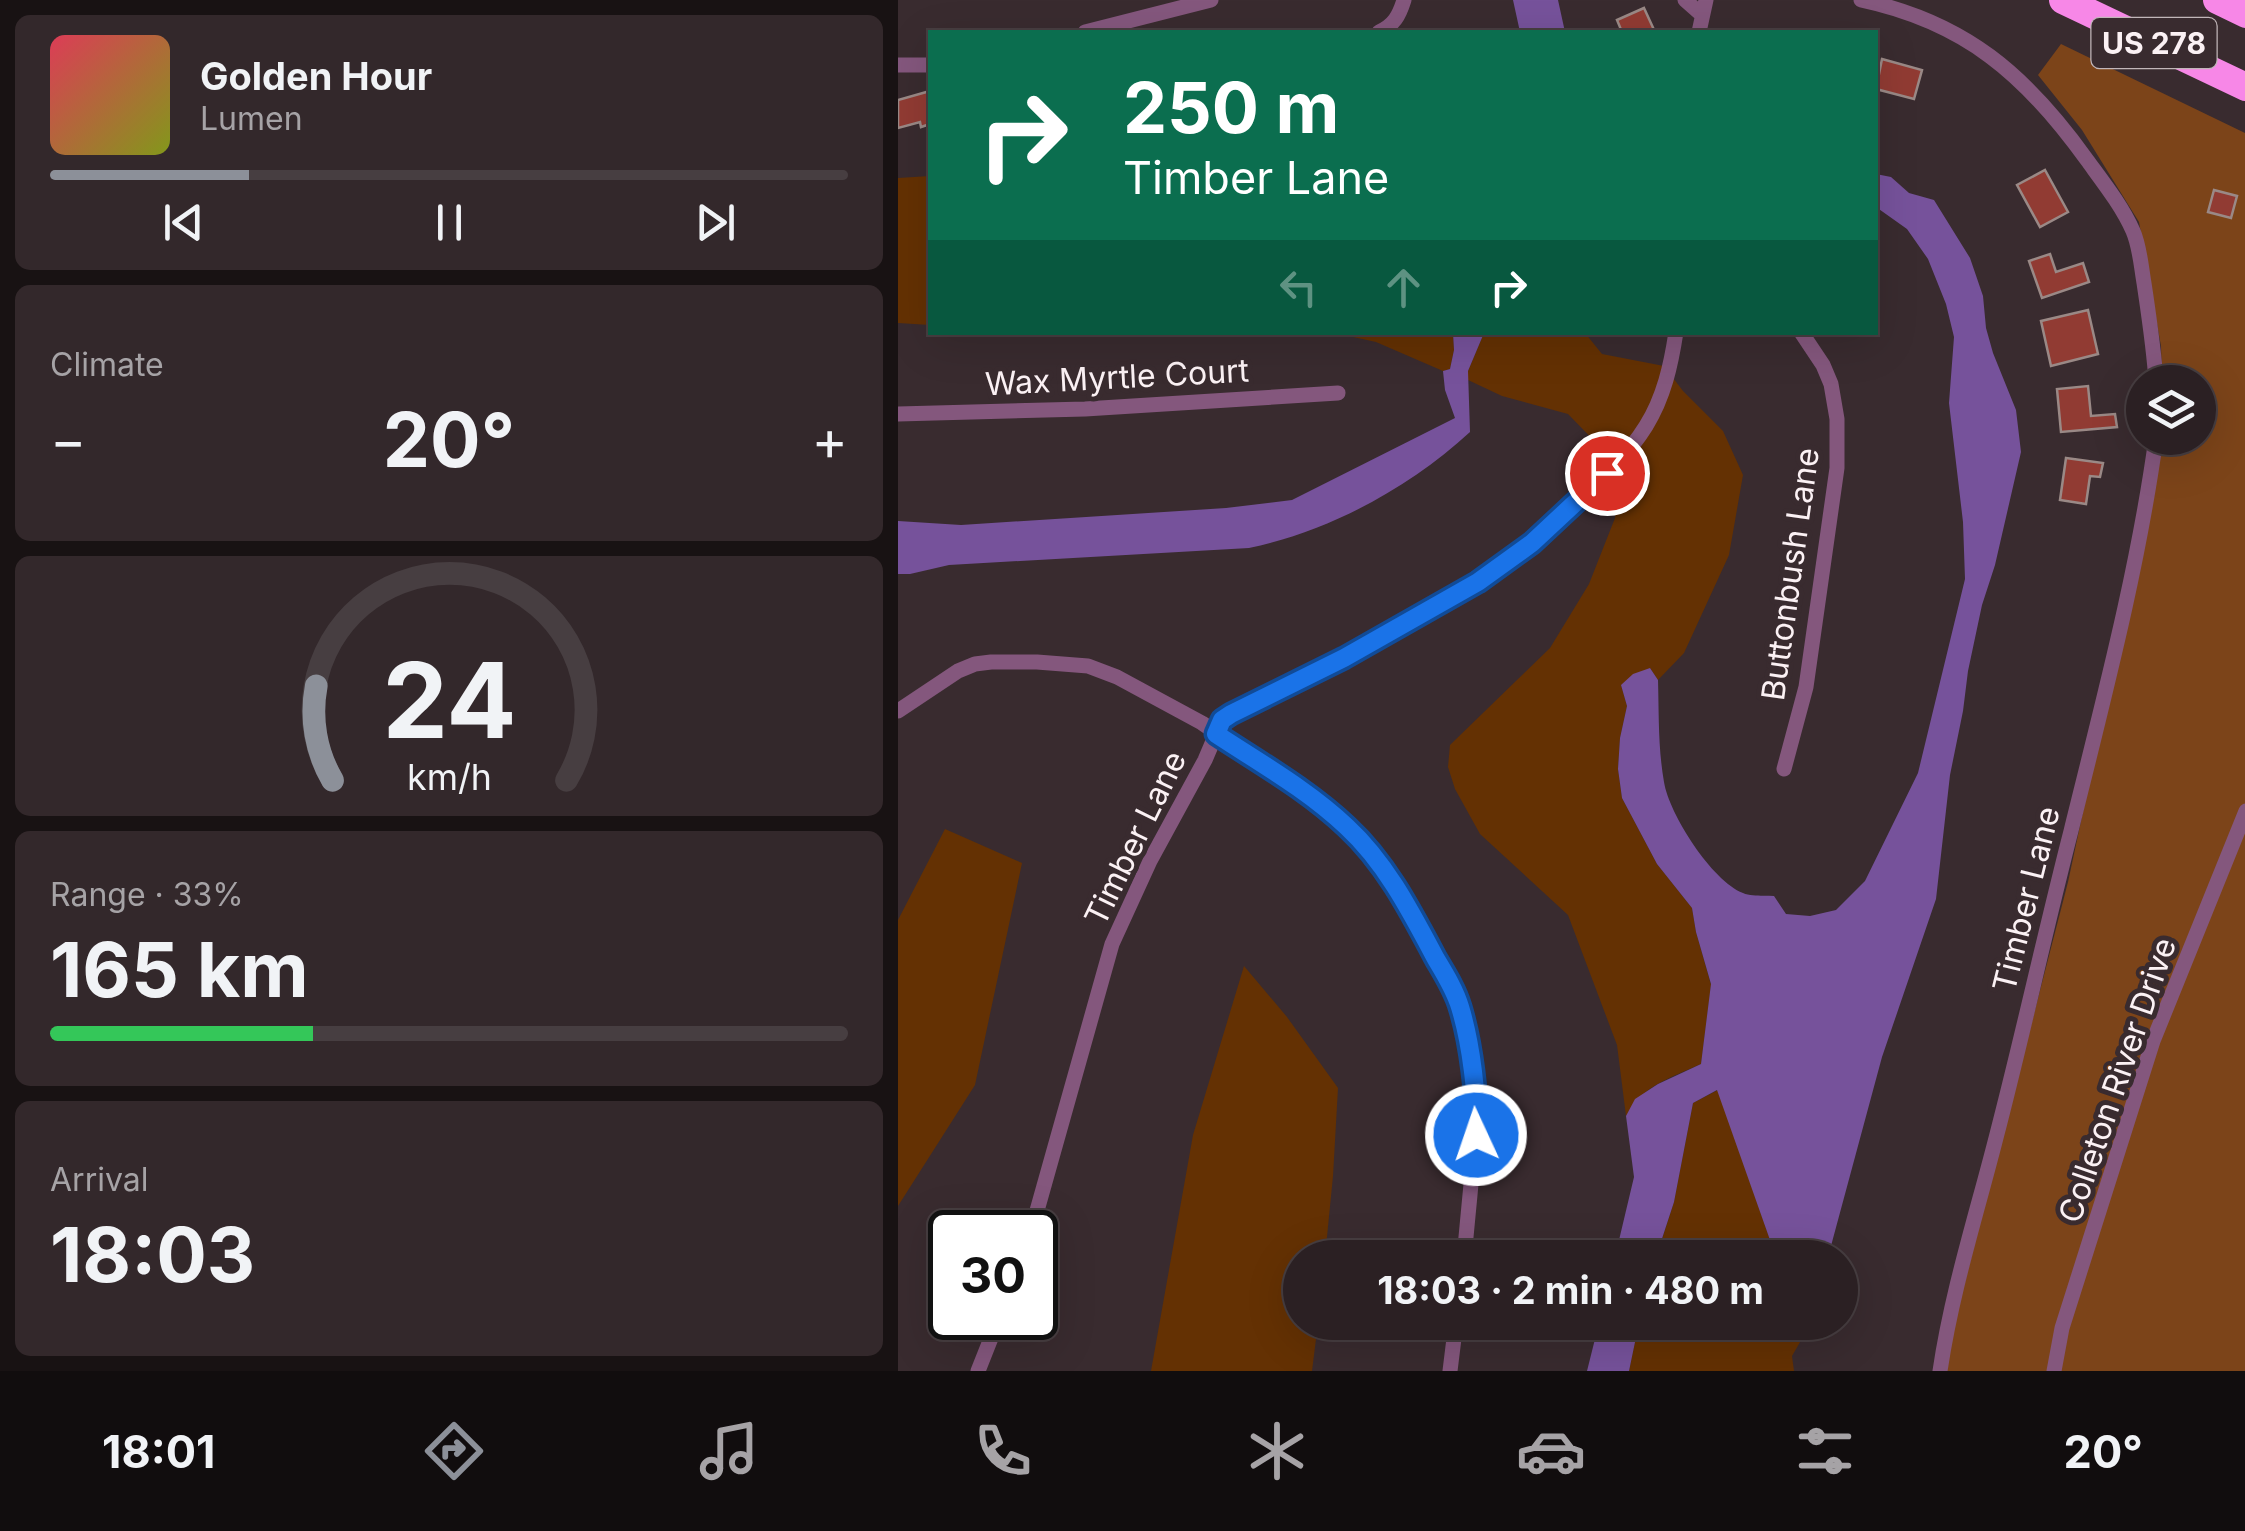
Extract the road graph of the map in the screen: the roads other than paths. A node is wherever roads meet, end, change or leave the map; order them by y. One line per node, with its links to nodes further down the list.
1 (1211, 0): 9 (street)
2 (1404, 0): 10 (street)
3 (1685, 0): 7 (street)
4 (1861, 0): 16 (street)
5 (2063, 0): 13 (highway, US 278)
6 (2217, 0): 8 (highway, US 278)
7 (1704, 8)
8 (2246, 14)
9 (1122, 28)
10 (1382, 30)
11 (898, 65): 12 (street)
12 (928, 65)
13 (2246, 87)
14 (1675, 335): 21 (street, Timber Lane)
15 (1803, 335): 22 (street, Buttonbush Lane)
16 (2155, 365)
17 (1338, 392): 18 (street, Wax Myrtle Court)
18 (898, 414)
19 (2153, 455): 30 (street, Timber Lane)
20 (898, 711): 21 (street)
21 (1216, 734): 24 (street, Timber Lane); 25 (street)
22 (1784, 769)
23 (2246, 811): 31 (street, Colleton River Drive)
24 (1037, 1210)
25 (1466, 1240)
26 (990, 1340): 28 (street)
27 (1454, 1340): 29 (street)
28 (978, 1371)
29 (1450, 1371)
30 (1940, 1371)
31 (2054, 1371)

